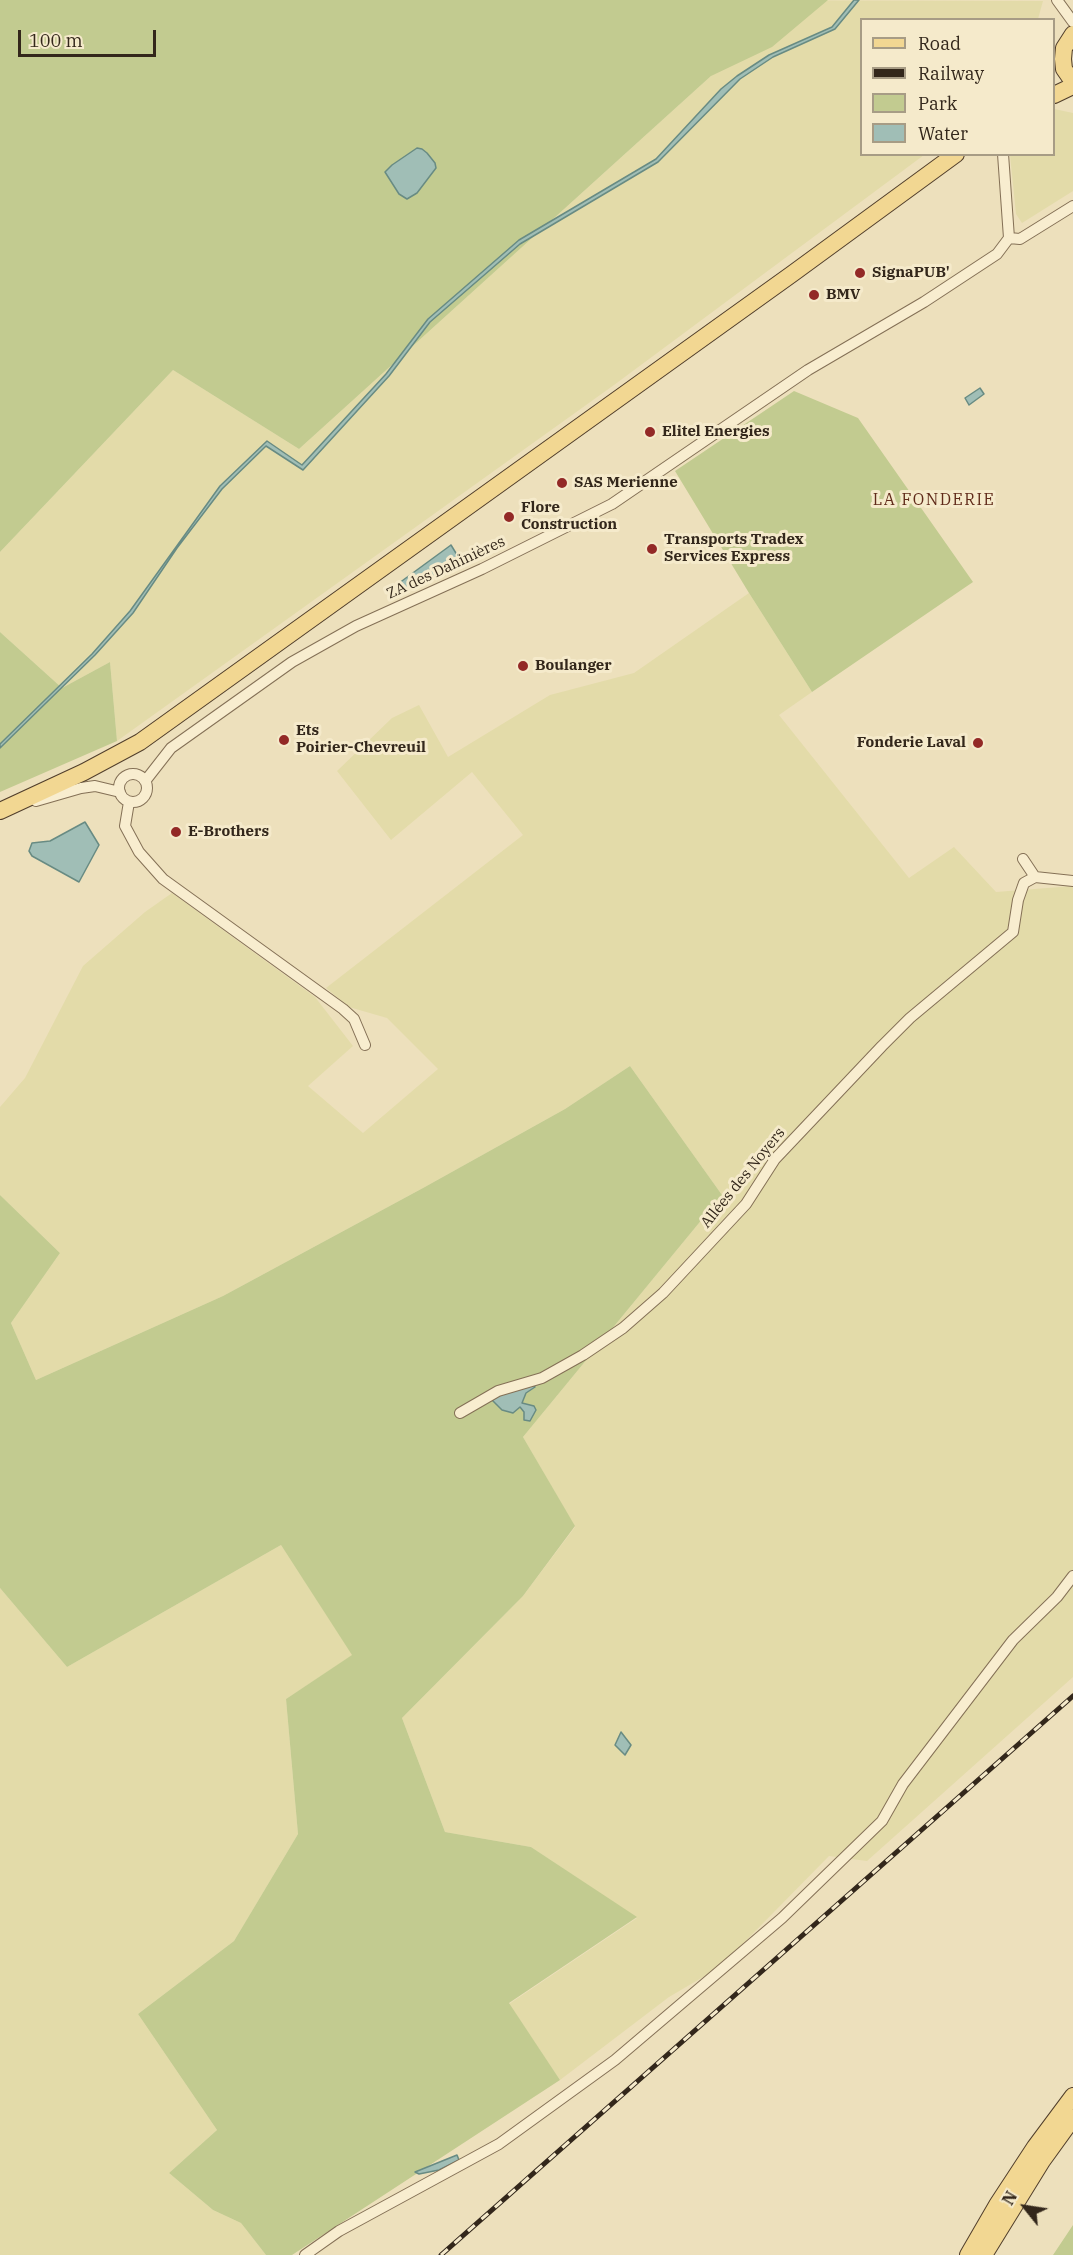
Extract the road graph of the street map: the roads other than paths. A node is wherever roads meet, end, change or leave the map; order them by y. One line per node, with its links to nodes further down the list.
1 (1057, 0): 2 (street)
2 (1073, 22)
3 (1073, 34): 4 (main road)
4 (1058, 64): 5 (main road)
5 (1073, 84): 6 (main road)
6 (1055, 94)
7 (953, 156): 14 (main road)
8 (1003, 156): 10 (street)
9 (1073, 206): 10 (street, ZA des Dahinières)
10 (1009, 238): 11 (street, ZA des Dahinières)
11 (146, 780): 12 (street); 13 (street)
12 (120, 792): 13 (street); 14 (street)
13 (129, 802): 18 (street)
14 (1, 811)
15 (1023, 859): 16 (street)
16 (1035, 877): 17 (street); 19 (street, Allées des Noyers)
17 (1073, 881)
18 (365, 1046)
19 (460, 1413)
20 (1073, 1576): 23 (street)
21 (1073, 2096): 24 (main road)
22 (1073, 2118): 25 (main road)
23 (305, 2255)
24 (968, 2255)
25 (984, 2255)

